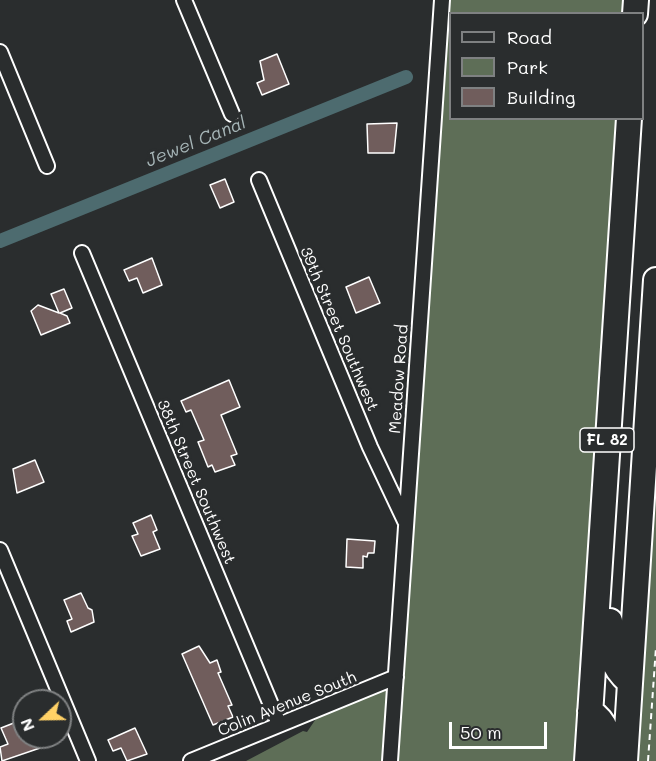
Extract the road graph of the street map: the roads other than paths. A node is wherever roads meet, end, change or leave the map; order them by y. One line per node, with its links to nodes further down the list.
1 (184, 0): 4 (street)
2 (442, 0): 11 (street, Meadow Road)
3 (0, 52): 6 (street)
4 (232, 114)
5 (629, 120): 10 (highway, FL 82)
6 (47, 166)
7 (259, 180): 11 (street, 39th Street Southwest)
8 (82, 253): 16 (street, 38th Street Southwest)
9 (656, 280): 14 (highway, FL 82)
10 (608, 420): 14 (highway); 15 (highway, FL 82)
11 (406, 523): 13 (street, Meadow Road)
12 (0, 550): 17 (street)
13 (396, 677): 16 (street, Colin Avenue South); 19 (street, Meadow Road)
14 (630, 683): 22 (highway, FL 82)
15 (590, 711): 20 (highway, FL 82); 21 (highway)
16 (279, 724): 18 (street, Colin Avenue South)
17 (88, 761)
18 (191, 761)
19 (390, 761)
20 (587, 761)
21 (608, 761)
22 (625, 761)

